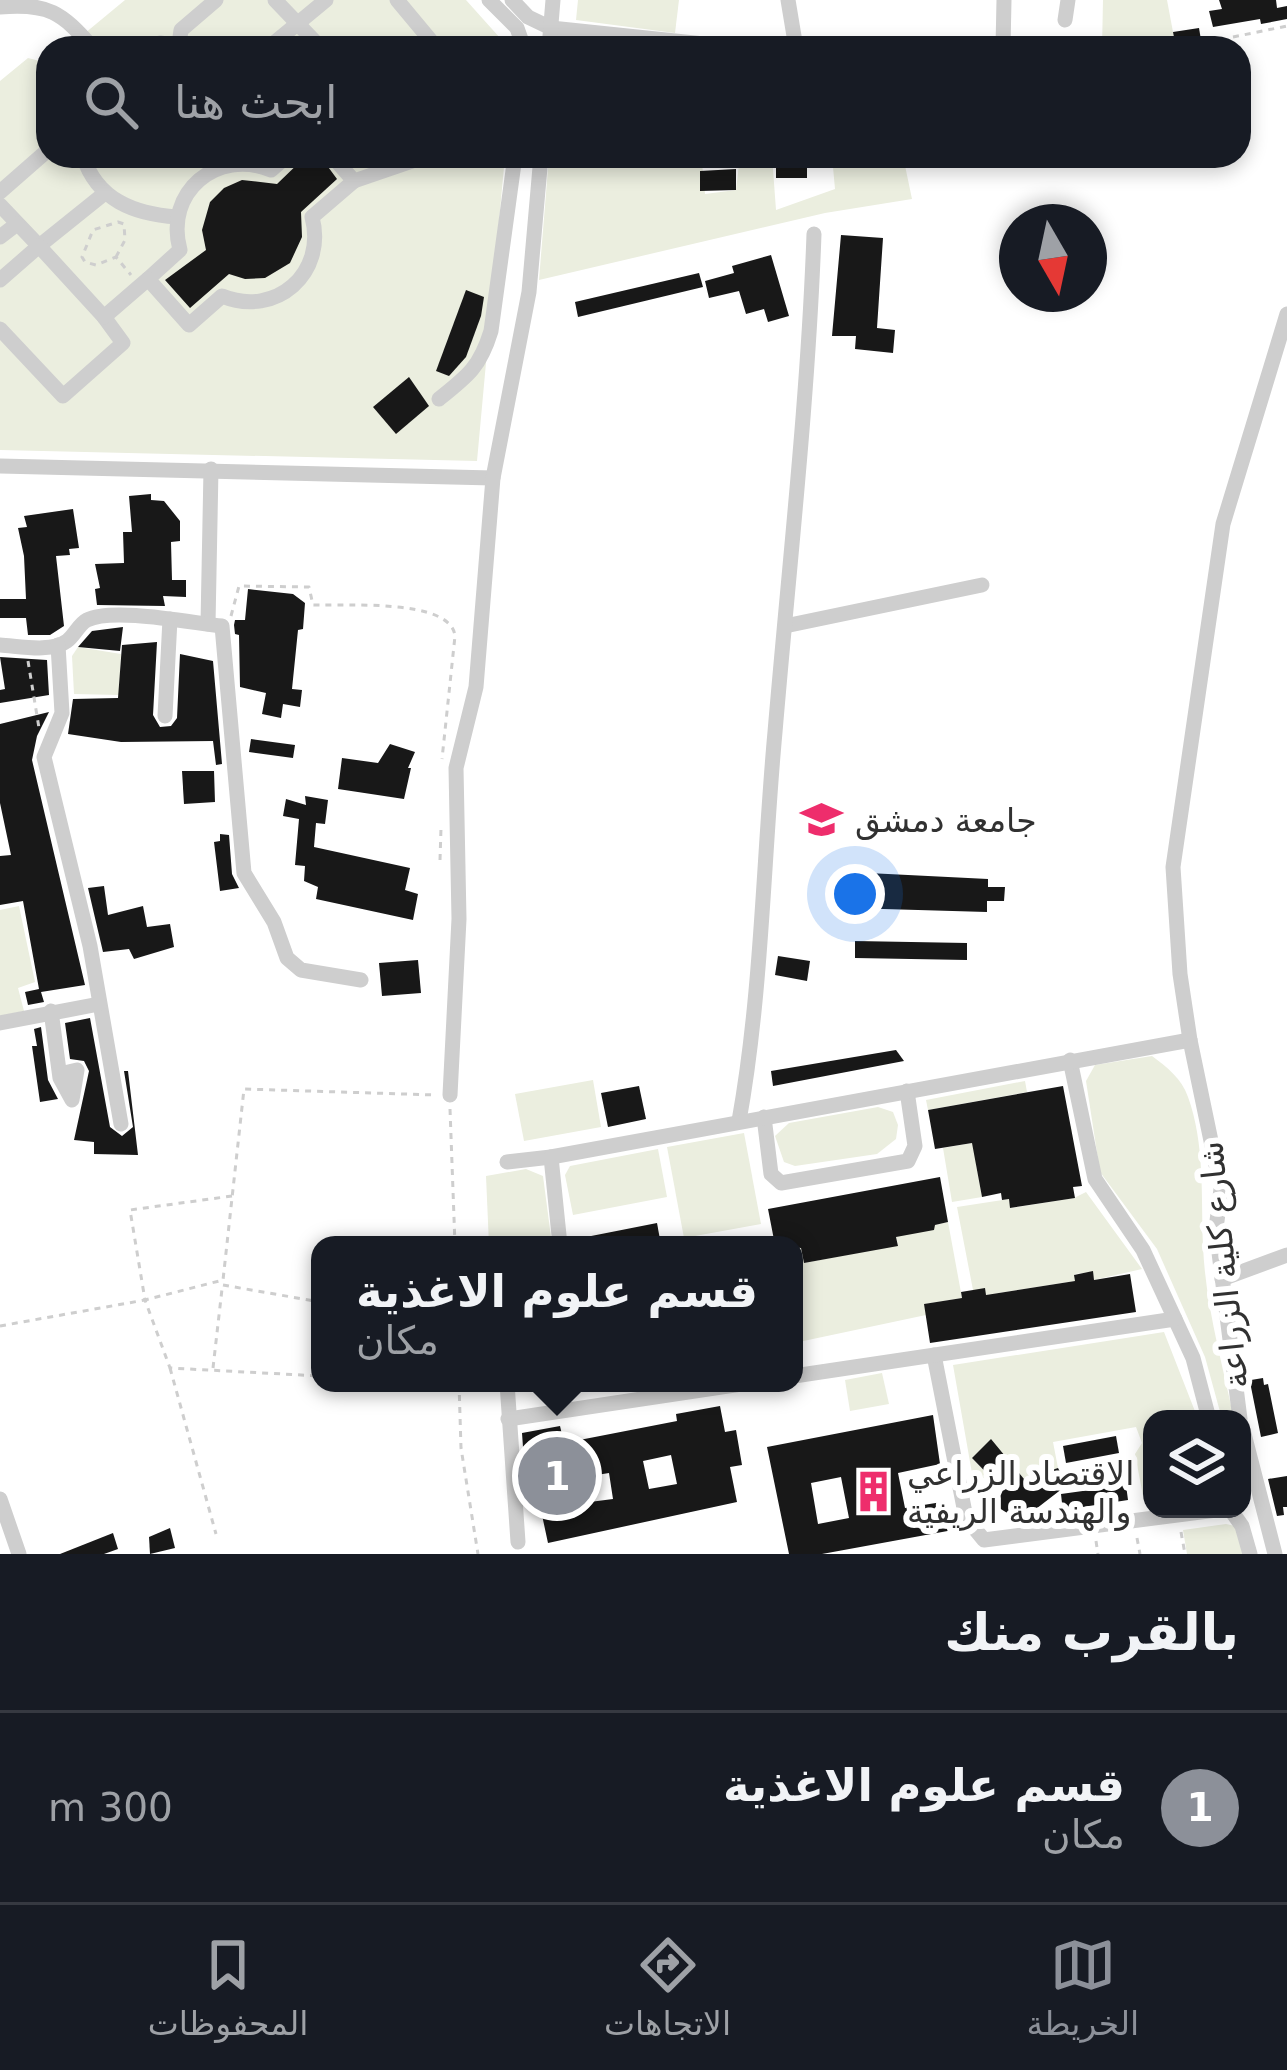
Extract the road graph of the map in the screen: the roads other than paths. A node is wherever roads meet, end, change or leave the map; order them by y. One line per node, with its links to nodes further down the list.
1 (63, 0): 13 (street)
2 (216, 0): 18 (street)
3 (275, 0): 15 (street)
4 (326, 0): 15 (street)
5 (397, 0): 21 (street)
6 (489, 0): 22 (street)
7 (512, 0): 16 (street)
8 (554, 0): 16 (street)
9 (788, 0): 25 (street)
10 (1004, 0): 26 (street)
11 (1068, 0): 14 (street)
12 (0, 7): 13 (street)
13 (68, 20): 17 (street)
14 (1065, 20)
15 (300, 23): 19 (street); 20 (street)
16 (551, 28): 23 (street); 24 (street)
17 (82, 36)
18 (183, 36)
19 (283, 36)
20 (311, 36)
21 (427, 36)
22 (520, 36)
23 (550, 36)
24 (627, 36)
25 (794, 36)
26 (1003, 36)
27 (36, 160): 35 (street)
28 (89, 168): 36 (street)
29 (217, 168): 38 (street)
30 (343, 168): 34 (street)
31 (396, 168): 34 (street)
32 (512, 168): 48 (street)
33 (540, 168): 51 (street)
34 (354, 181): 44 (street)
35 (0, 192)
36 (105, 193): 38 (street); 42 (street)
37 (0, 205): 39 (street)
38 (177, 218): 44 (street)
39 (17, 224): 41 (street); 42 (street)
40 (814, 234): 54 (street)
41 (0, 237)
42 (39, 246): 43 (street); 46 (street)
43 (0, 280)
44 (144, 282): 46 (street)
45 (1287, 314): 63 (street, شارع كلية الزراعة)
46 (104, 317): 47 (street)
47 (0, 329)
48 (439, 399)
49 (0, 466): 50 (street)
50 (211, 469): 51 (street); 55 (street)
51 (493, 478): 67 (street)
52 (982, 585): 54 (street)
53 (170, 619): 55 (street); 57 (street); 58 (street)
54 (785, 626): 69 (street)
55 (215, 628): 59 (street)
56 (0, 645): 57 (street)
57 (58, 645): 60 (street)
58 (165, 716)
59 (361, 980)
60 (99, 1004): 61 (street); 70 (street)
61 (51, 1011): 62 (street); 65 (street)
62 (0, 1023)
63 (1190, 1040): 64 (street); 75 (street, شارع كلية الزراعة)
64 (1070, 1060): 66 (street); 76 (street)
65 (60, 1074)
66 (907, 1091): 68 (street); 68 (street)
67 (450, 1095)
68 (764, 1117): 69 (street)
69 (740, 1121): 71 (street)
70 (121, 1124)
71 (551, 1157): 72 (street); 73 (street)
72 (507, 1162)
73 (559, 1236)
74 (1287, 1255): 75 (street)
75 (1222, 1279): 82 (street, شارع كلية الزراعة)
76 (1175, 1319): 77 (street); 81 (street)
77 (934, 1355): 78 (street); 89 (street)
78 (803, 1375)
79 (506, 1392): 83 (street)
80 (688, 1392): 83 (street)
81 (1207, 1410)
82 (1239, 1410)
83 (508, 1419): 88 (street)
84 (1251, 1462): 92 (street, شارع كلية الزراعة)
85 (0, 1499): 90 (street)
86 (1170, 1518): 89 (street)
87 (1235, 1518): 91 (street)
88 (518, 1542)
89 (986, 1547)
90 (19, 1554)
91 (1250, 1554)
92 (1275, 1554)

